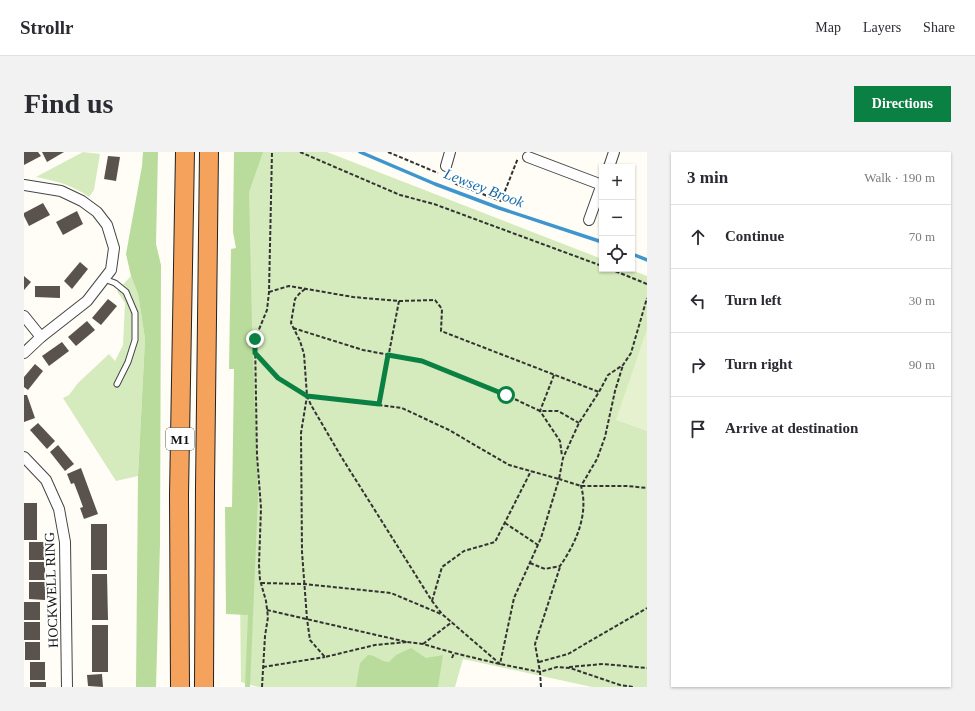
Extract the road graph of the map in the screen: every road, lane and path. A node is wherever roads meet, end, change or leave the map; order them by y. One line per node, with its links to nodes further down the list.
1 (185, 152): 67 (highway, M1)
2 (209, 152): 68 (highway, M1)
3 (272, 152): 20 (path)
4 (300, 152): 15 (path)
5 (450, 152): 9 (street)
6 (614, 152): 8 (street)
7 (528, 157): 10 (street); 13 (path)
8 (610, 164)
9 (446, 166)
10 (599, 184)
11 (24, 185): 17 (street)
12 (599, 193): 14 (street)
13 (501, 201)
14 (589, 220)
15 (599, 265)
16 (617, 272): 18 (path)
17 (104, 279): 25 (street); 31 (lane)
18 (647, 284)
19 (305, 289): 20 (path); 22 (path); 24 (path)
20 (269, 292): 27 (path)
21 (647, 298): 29 (path)
22 (399, 301): 28 (path); 30 (path)
23 (24, 316): 25 (street)
24 (293, 328): 28 (path); 33 (path)
25 (42, 337): 26 (street)
26 (24, 353)
27 (255, 353): 33 (path); 47 (path)
28 (388, 355): 34 (path); 35 (path)
29 (623, 365): 32 (path); 41 (path)
30 (554, 374): 32 (path); 35 (path)
31 (117, 384)
32 (599, 392): 36 (path)
33 (307, 396): 34 (path); 48 (path); 49 (path)
34 (379, 404): 39 (path)
35 (540, 411): 36 (path); 38 (path)
36 (579, 423): 38 (path)
37 (24, 457): 66 (street, HOCKWELL RING)
38 (563, 458): 40 (path)
39 (531, 471): 40 (path); 43 (path)
40 (559, 479): 41 (path); 44 (path)
41 (581, 486): 42 (path); 46 (path)
42 (647, 488)
43 (505, 523): 44 (path); 49 (path)
44 (538, 545): 45 (path)
45 (530, 563): 46 (path); 61 (path)
46 (560, 566): 60 (path)
47 (261, 583): 48 (path); 51 (path)
48 (304, 584): 52 (path); 53 (path)
49 (432, 601): 52 (path)
50 (647, 608): 60 (path)
51 (267, 610): 53 (path); 62 (path)
52 (442, 614): 54 (path)
53 (307, 619): 55 (path); 58 (path)
54 (452, 622): 56 (path); 61 (path)
55 (407, 642): 56 (path); 58 (path)
56 (423, 644): 57 (path)
57 (454, 653): 59 (path); 61 (path)
58 (324, 657): 62 (path)
59 (452, 658)
60 (539, 662): 65 (path)
61 (500, 664): 65 (path)
62 (263, 667): 69 (path)
63 (563, 668): 64 (path); 65 (path); 71 (path)
64 (647, 668)
65 (540, 672): 70 (path)
66 (67, 687)
67 (180, 687)
68 (204, 687)
69 (262, 687)
70 (541, 687)
71 (633, 687)

